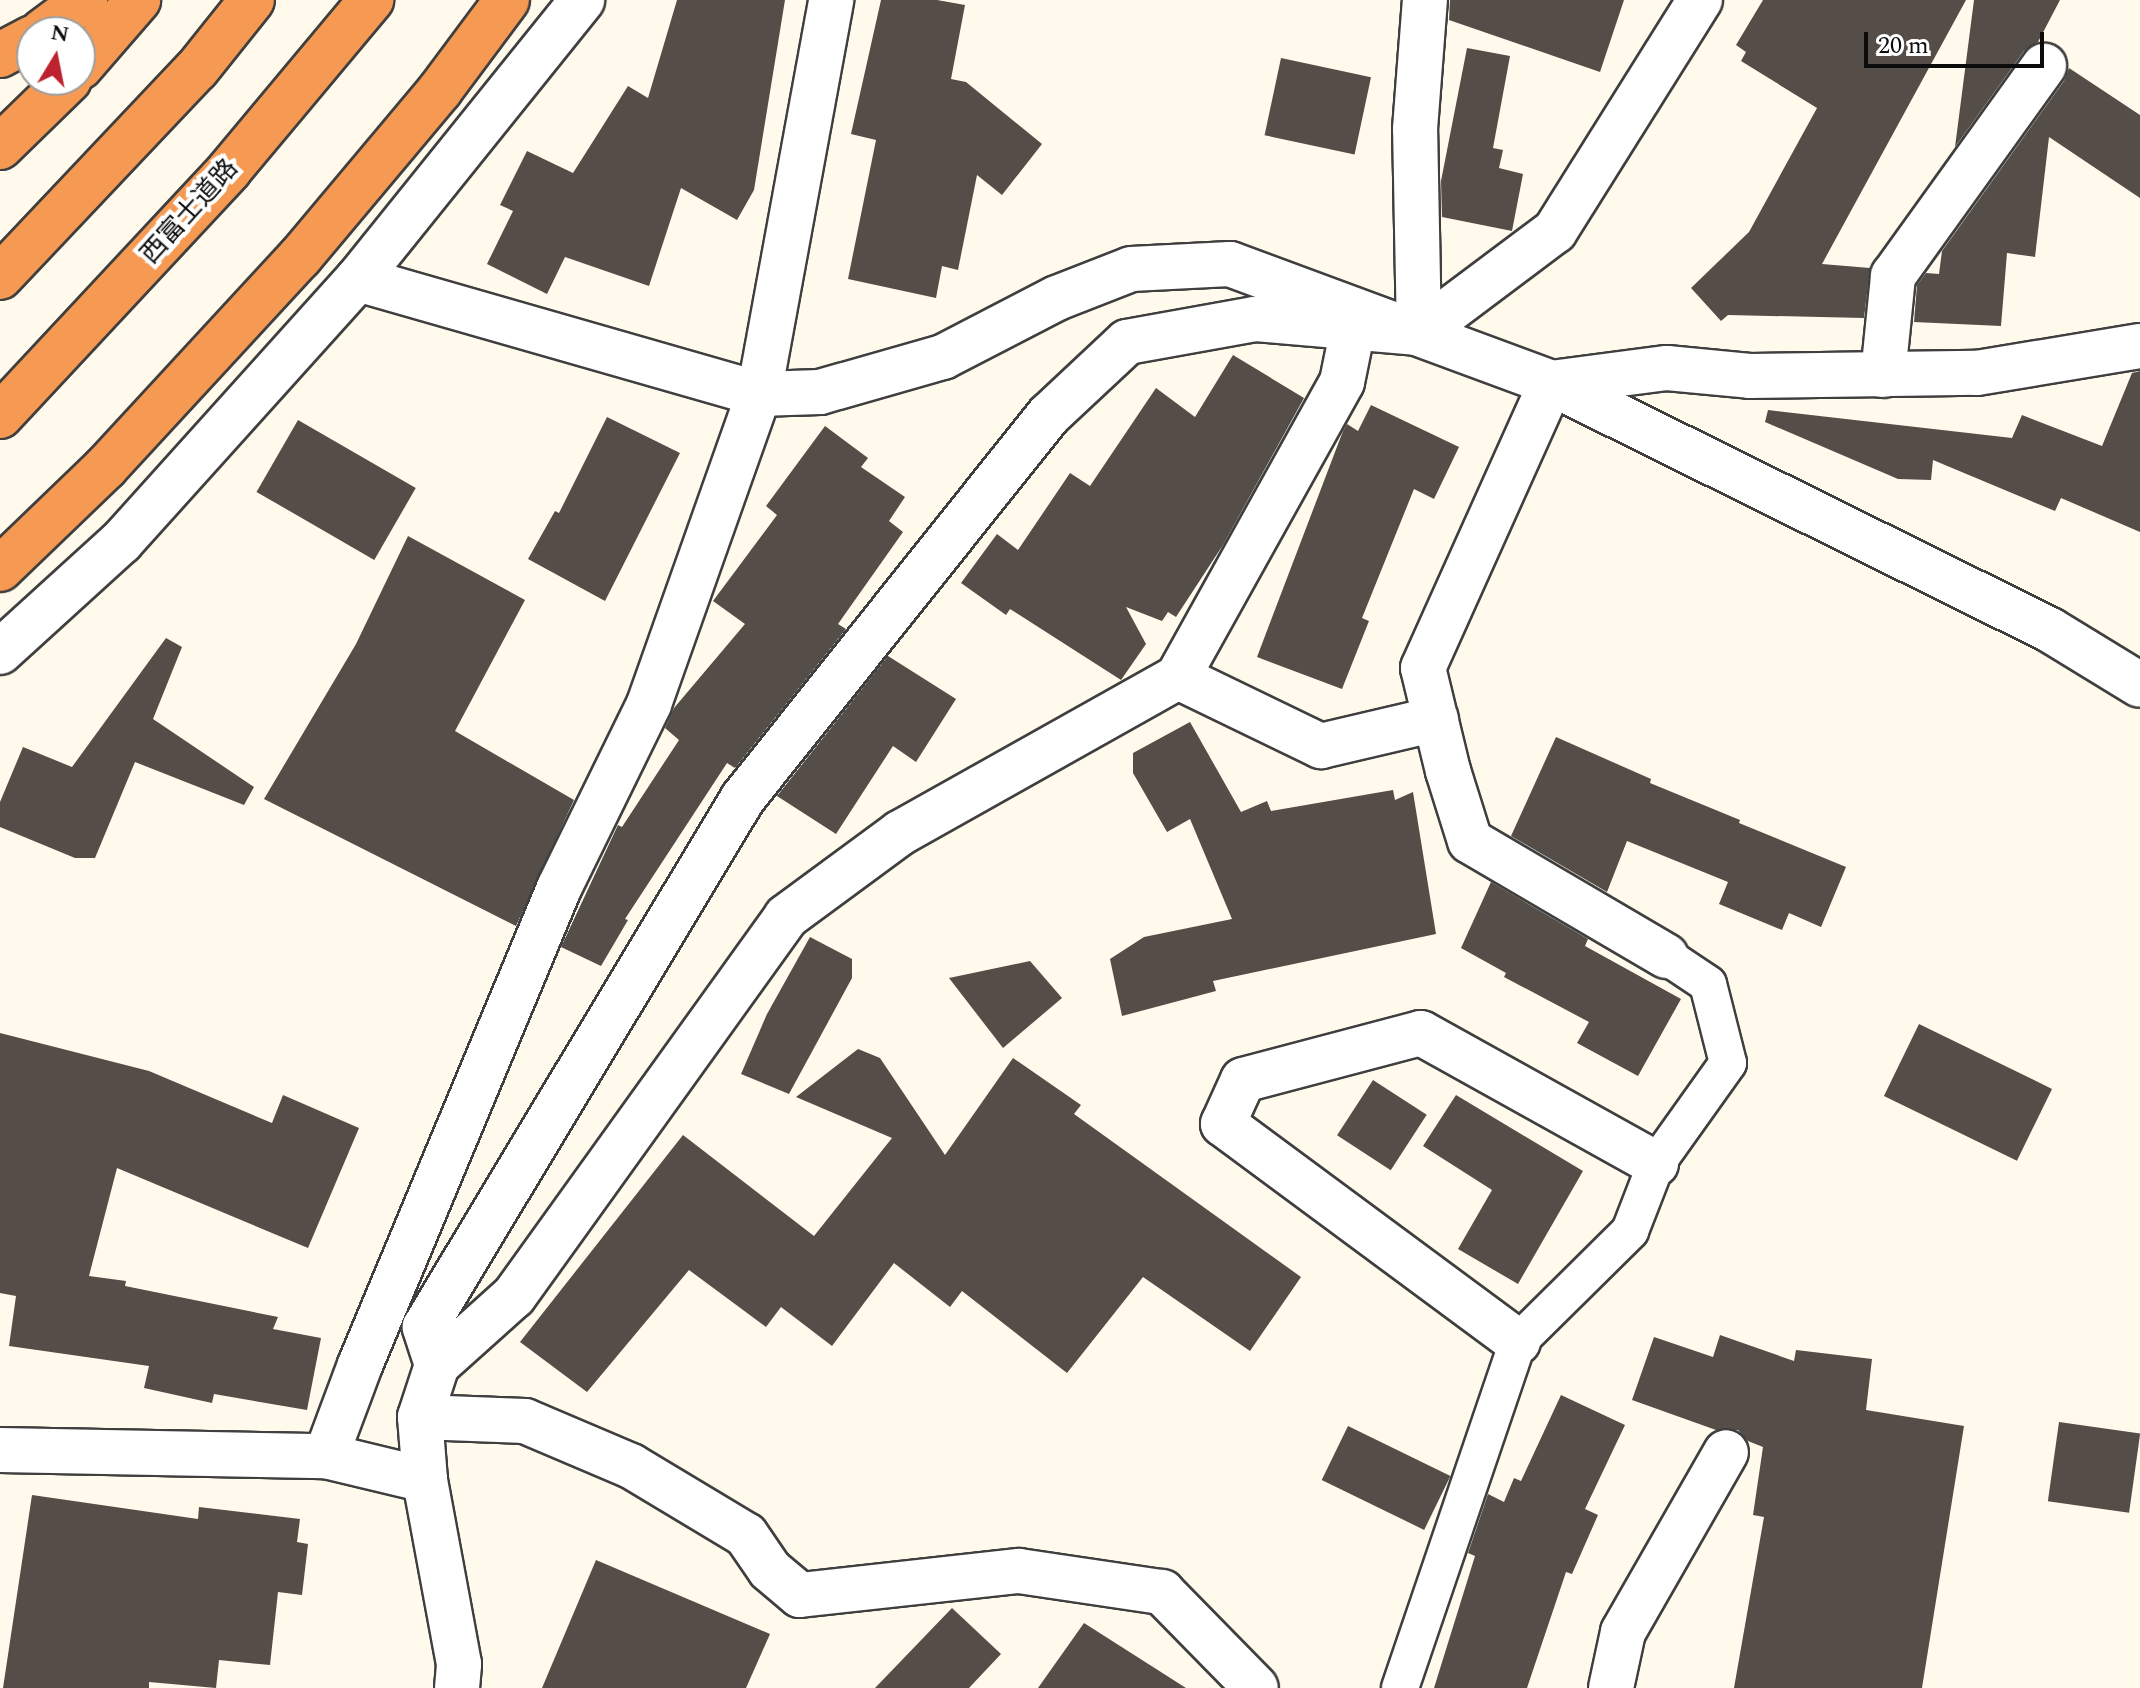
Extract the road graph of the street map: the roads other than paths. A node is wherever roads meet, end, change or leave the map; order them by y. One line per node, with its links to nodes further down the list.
1 (85, 0): 10 (highway)
2 (138, 0): 11 (highway)
3 (252, 0): 15 (highway)
4 (371, 0): 23 (highway, 西富士道路)
5 (507, 0): 24 (highway)
6 (582, 0): 16 (street)
7 (831, 0): 22 (street)
8 (1425, 0): 18 (street)
9 (1700, 0): 18 (street)
10 (64, 16)
11 (96, 49)
12 (2044, 66): 20 (street)
13 (53, 96): 14 (highway)
14 (0, 147)
15 (0, 277)
16 (358, 279): 22 (street); 25 (street)
17 (1353, 328): 18 (street); 26 (street); 32 (street)
18 (1419, 333): 21 (street); 22 (street)
19 (2140, 346): 20 (street)
20 (1883, 375): 21 (street)
21 (1551, 383): 27 (street); 28 (street)
22 (759, 394): 36 (street)
23 (0, 416)
24 (0, 569)
25 (0, 652)
26 (1178, 677): 28 (street); 32 (street)
27 (2140, 685)
28 (1436, 719): 29 (street)
29 (1666, 956): 30 (lane)
30 (1656, 1164): 31 (lane); 31 (street)
31 (1518, 1342): 40 (lane)
32 (437, 1365): 33 (street)
33 (420, 1417): 37 (street); 39 (street)
34 (0, 1450): 36 (street)
35 (1726, 1452): 41 (street)
36 (326, 1456): 37 (street)
37 (425, 1480): 38 (street)
38 (457, 1688)
39 (1256, 1688)
40 (1400, 1688)
41 (1611, 1688)

